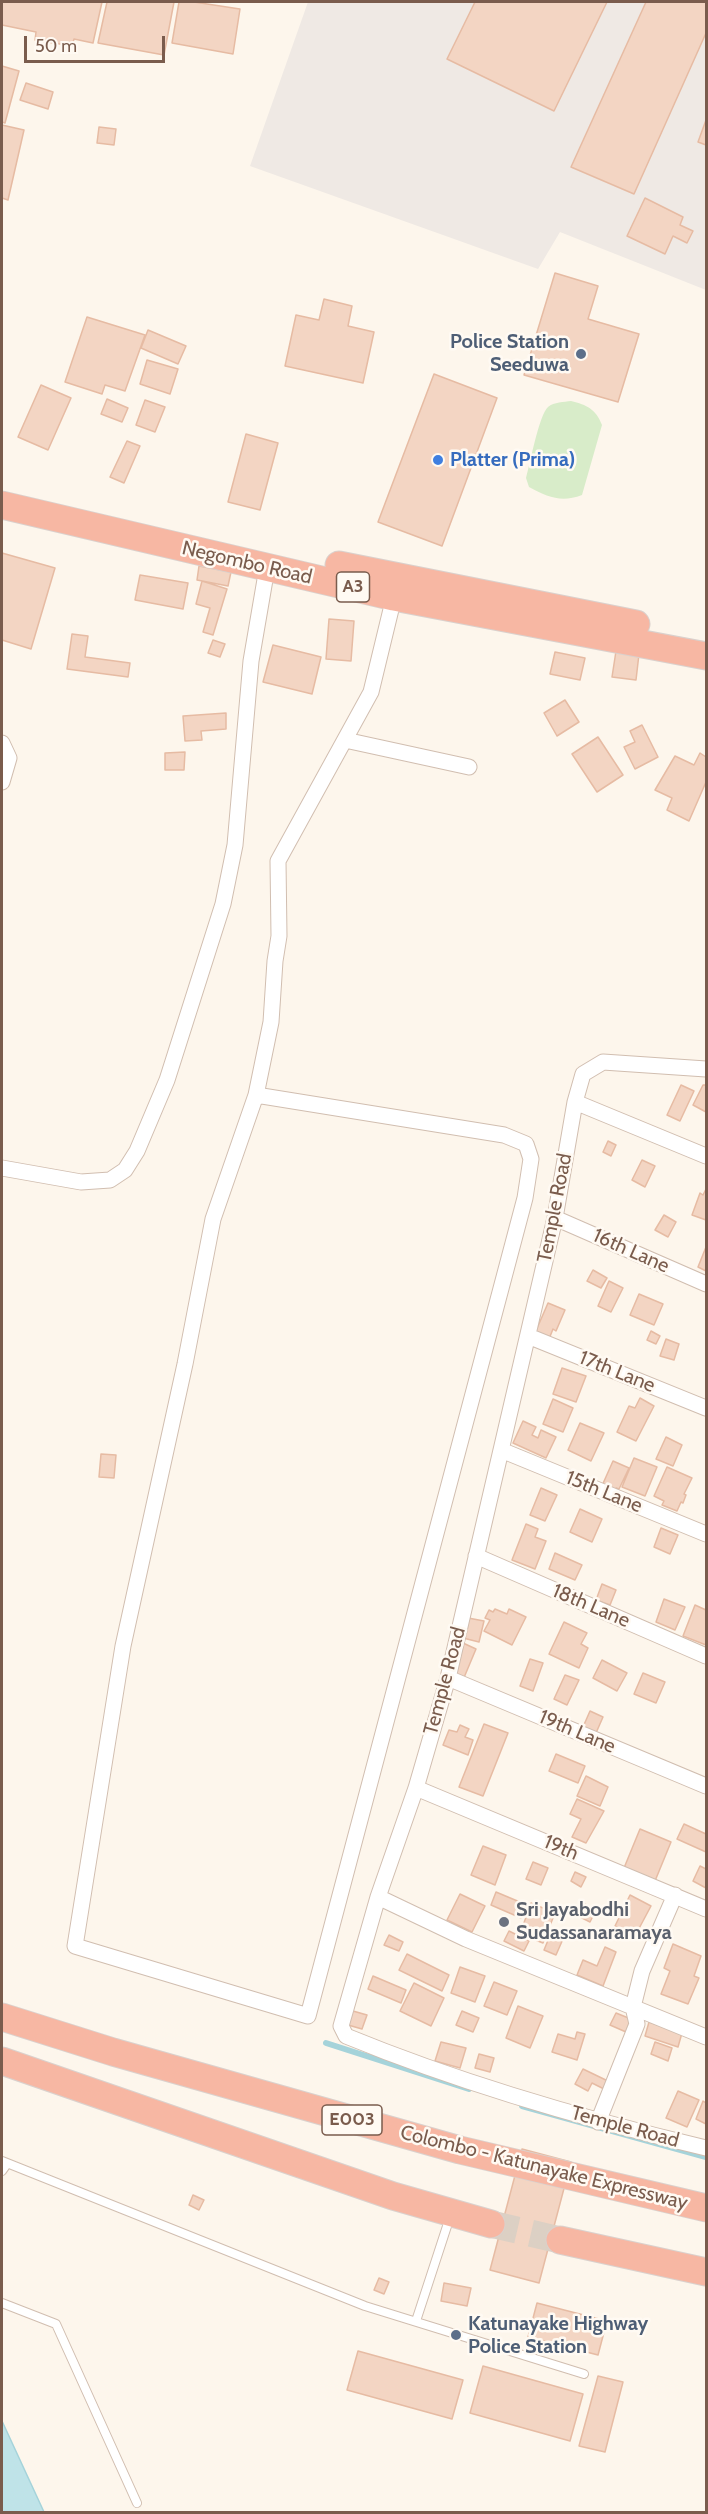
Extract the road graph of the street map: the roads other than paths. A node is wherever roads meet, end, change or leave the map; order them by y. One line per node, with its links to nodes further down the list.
1 (2, 486): 5 (highway, Negombo Road / A3)
2 (2, 505): 3 (highway, Negombo Road / A3)
3 (267, 568): 4 (highway, Negombo Road / A3); 15 (street)
4 (394, 597): 6 (highway, Negombo Road / A3); 7 (street)
5 (706, 638)
6 (706, 656)
7 (345, 740): 9 (street); 12 (street)
8 (2, 743): 10 (street)
9 (469, 767)
10 (2, 782)
11 (706, 1069): 13 (street, Temple Road)
12 (256, 1095): 12 (street)
13 (575, 1102): 14 (street); 16 (street, Temple Road)
14 (706, 1156)
15 (2, 1168)
16 (555, 1218): 17 (street, 16th Lane); 18 (street, Temple Road)
17 (706, 1284)
18 (528, 1336): 19 (street, 17th Lane); 20 (street, Temple Road)
19 (706, 1408)
20 (501, 1450): 21 (street, 15th Lane); 22 (street, Temple Road)
21 (706, 1534)
22 (476, 1556): 23 (street, 18th Lane); 24 (street, Temple Road)
23 (706, 1656)
24 (448, 1678): 25 (street, 19th Lane); 26 (street, Temple Road)
25 (706, 1786)
26 (416, 1788): 27 (street, 19th); 28 (street, Temple Road)
27 (675, 1895): 29 (street, 19th); 30 (street)
28 (378, 1897): 30 (street); 34 (street, Temple Road)
29 (706, 1909)
30 (633, 2007): 32 (street); 34 (street)
31 (2, 2017): 38 (highway, Colombo - Katunayake Expressway / E003)
32 (706, 2037)
33 (2, 2061): 39 (highway)
34 (598, 2122): 35 (street, Temple Road)
35 (706, 2148)
36 (4, 2162): 37 (lane); 44 (lane)
37 (2, 2171)
38 (706, 2208)
39 (452, 2213): 40 (highway); 44 (lane)
40 (491, 2224)
41 (560, 2240): 42 (highway)
42 (706, 2272)
43 (2, 2303): 46 (lane)
44 (416, 2321): 45 (lane)
45 (584, 2374)
46 (136, 2503)

